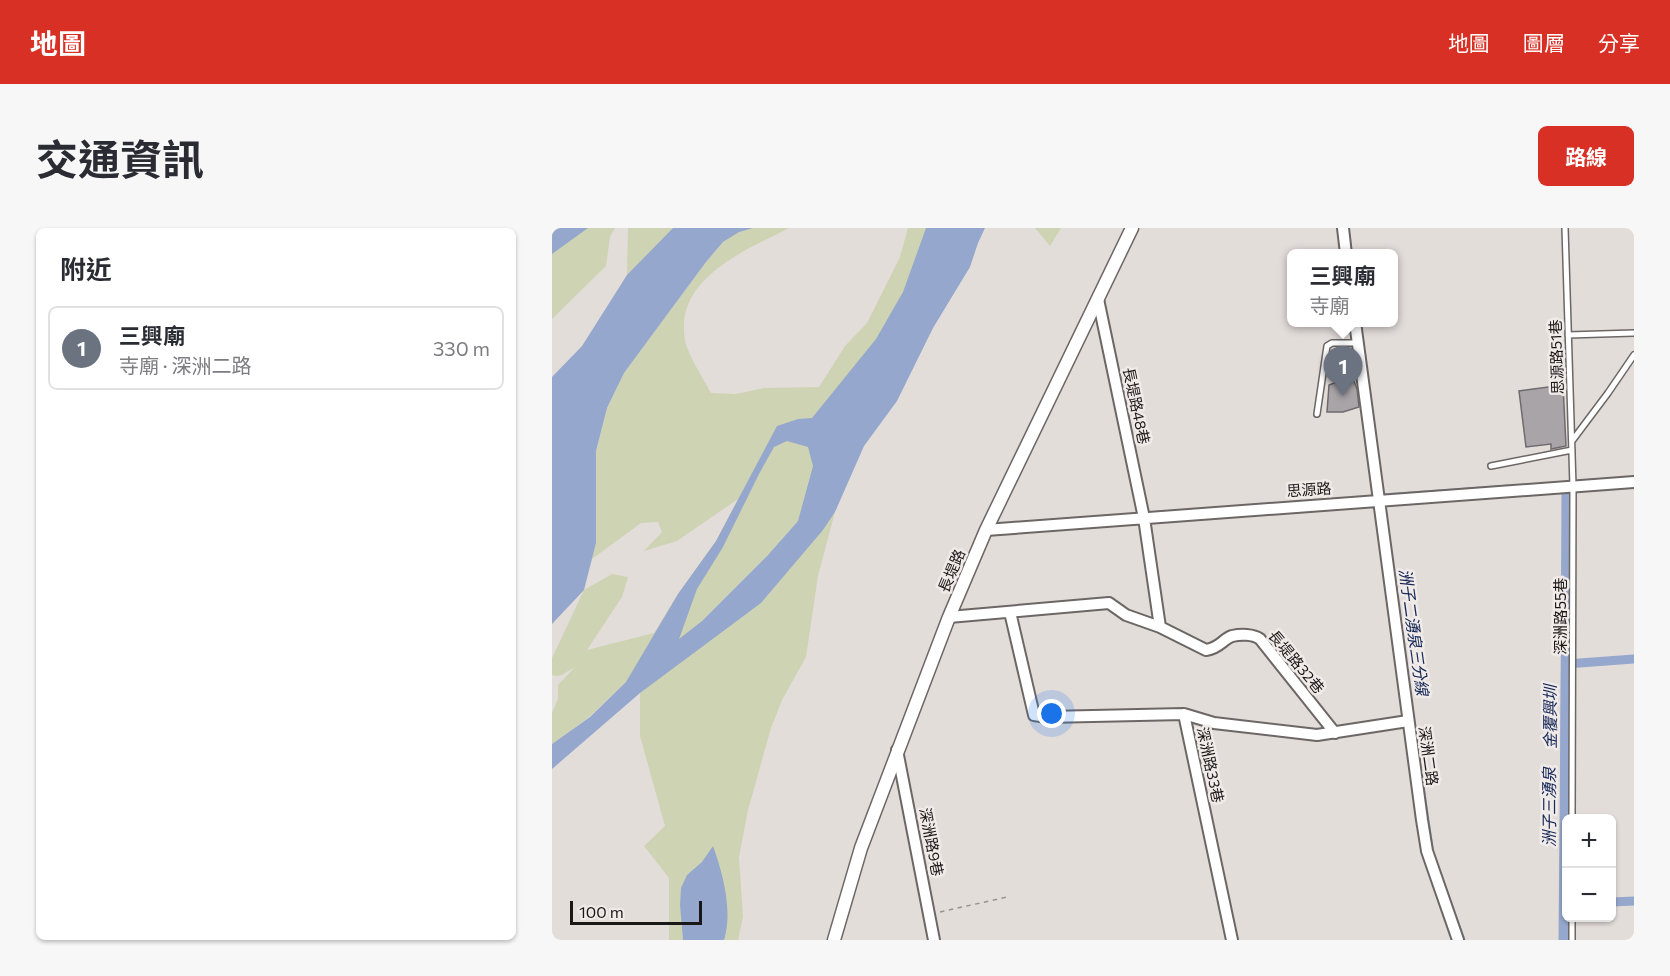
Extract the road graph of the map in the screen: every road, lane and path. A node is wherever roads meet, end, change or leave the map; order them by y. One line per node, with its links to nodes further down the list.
1 (1132, 228): 5 (street, 長堤路)
2 (1343, 228): 4 (street)
3 (1565, 228): 8 (lane, 思源路51巷)
4 (1345, 249)
5 (1098, 299): 18 (street, 長堤路48巷); 19 (street, 長堤路)
6 (1355, 327): 9 (street, 深洲二路)
7 (1634, 333): 8 (lane)
8 (1568, 335): 12 (lane, 思源路51巷)
9 (1357, 343): 11 (lane); 17 (street, 深洲二路)
10 (1634, 355): 12 (lane)
11 (1317, 414)
12 (1572, 441): 13 (lane, 思源路51巷)
13 (1572, 450): 14 (lane); 16 (lane, 思源路51巷)
14 (1491, 466)
15 (1634, 482): 16 (street, 思源路)
16 (1573, 486): 17 (street, 思源路); 27 (lane, 深洲路55巷)
17 (1378, 500): 18 (street, 思源路); 24 (street, 深洲二路)
18 (1144, 518): 19 (street, 思源路); 22 (street)
19 (986, 530): 21 (street, 長堤路)
20 (1010, 612): 21 (street, 長堤路32巷); 22 (street, 長堤路32巷); 23 (street)
21 (949, 617): 26 (street, 長堤路)
22 (1160, 627): 25 (street, 長堤路32巷)
23 (1184, 714): 25 (street, 深洲路33巷); 33 (street, 深洲路33巷)
24 (1408, 721): 25 (street, 深洲路33巷); 34 (street, 深洲二路)
25 (1335, 733)
26 (897, 750): 29 (street, 深洲路9巷); 31 (street, 長堤路)
27 (1572, 814)
28 (1006, 897): 29 (path)
29 (929, 914): 32 (street, 深洲路9巷)
30 (1572, 922): 35 (lane)
31 (834, 940)
32 (934, 940)
33 (1232, 940)
34 (1458, 940)
35 (1572, 940)

